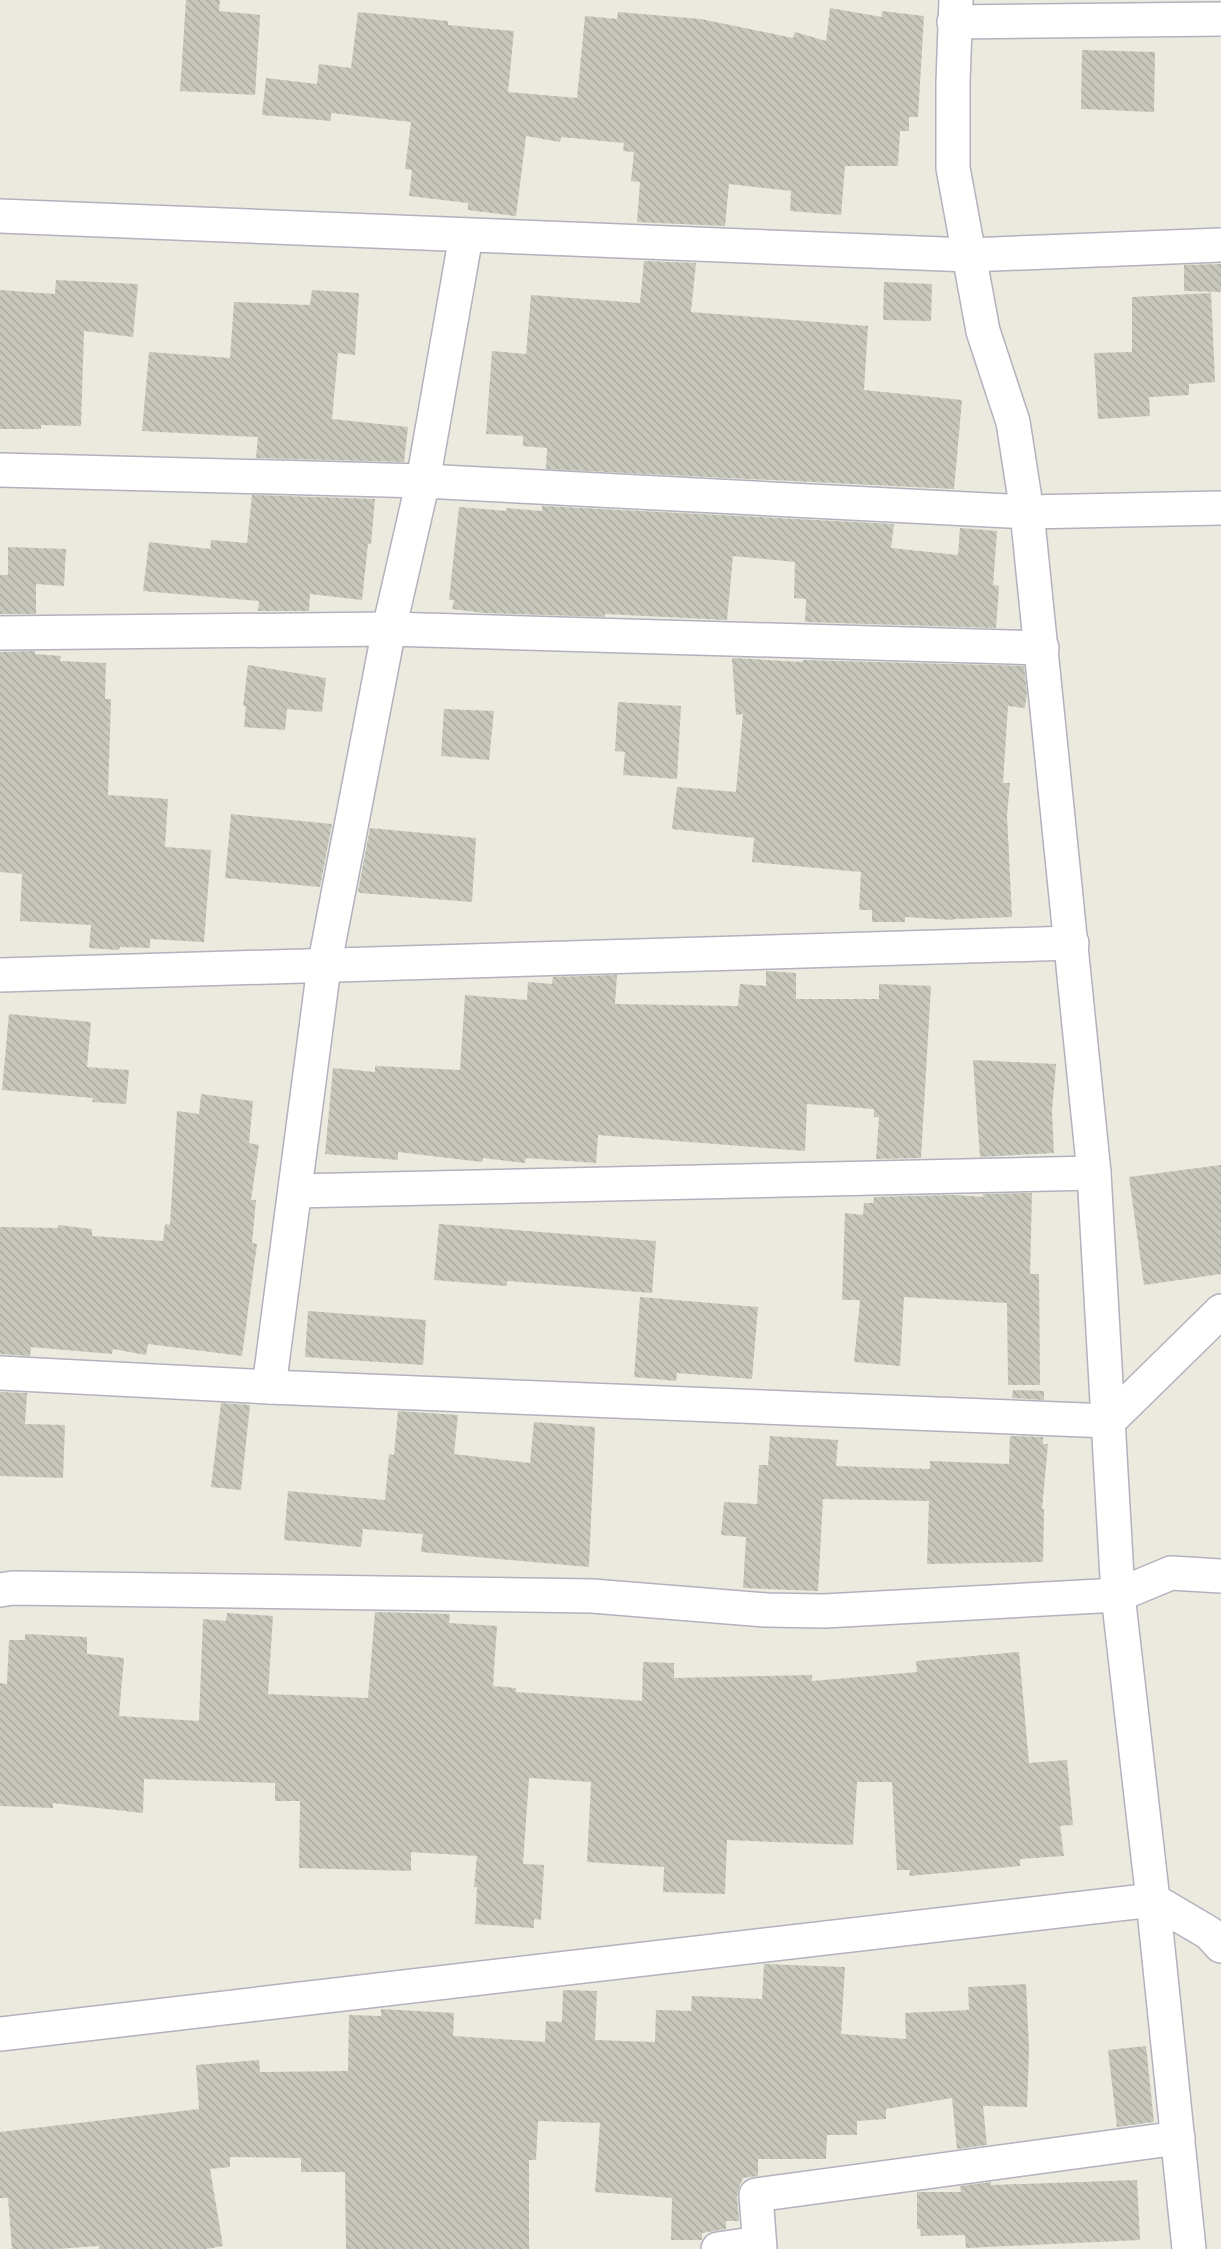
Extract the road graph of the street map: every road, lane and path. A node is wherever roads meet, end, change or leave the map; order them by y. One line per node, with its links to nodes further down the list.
1 (955, 11): 2 (street); 6 (street)
2 (1221, 19)
3 (0, 216): 4 (street)
4 (466, 236): 6 (street); 8 (street)
5 (1221, 245): 6 (street)
6 (969, 255): 10 (street)
7 (0, 470): 8 (street)
8 (423, 482): 10 (street); 11 (street)
9 (1221, 508): 10 (street)
10 (1027, 512): 13 (street)
11 (389, 629): 12 (street); 13 (street); 15 (street)
12 (0, 633)
13 (1042, 648): 14 (street)
14 (1072, 944): 15 (street); 17 (street)
15 (324, 967): 16 (street); 18 (street)
16 (0, 975)
17 (1094, 1173): 18 (street); 22 (street)
18 (294, 1191): 21 (street)
19 (1221, 1311): 22 (street)
20 (0, 1373): 21 (street)
21 (269, 1387): 22 (street)
22 (1108, 1421): 25 (street)
23 (1221, 1576): 25 (street)
24 (0, 1590): 25 (street)
25 (1118, 1595): 26 (street)
26 (1153, 1900): 27 (street); 28 (street); 29 (street)
27 (1221, 1946)
28 (0, 2034)
29 (1178, 2138): 30 (street); 32 (street)
30 (759, 2246): 31 (street)
31 (718, 2249)
32 (1189, 2249)

